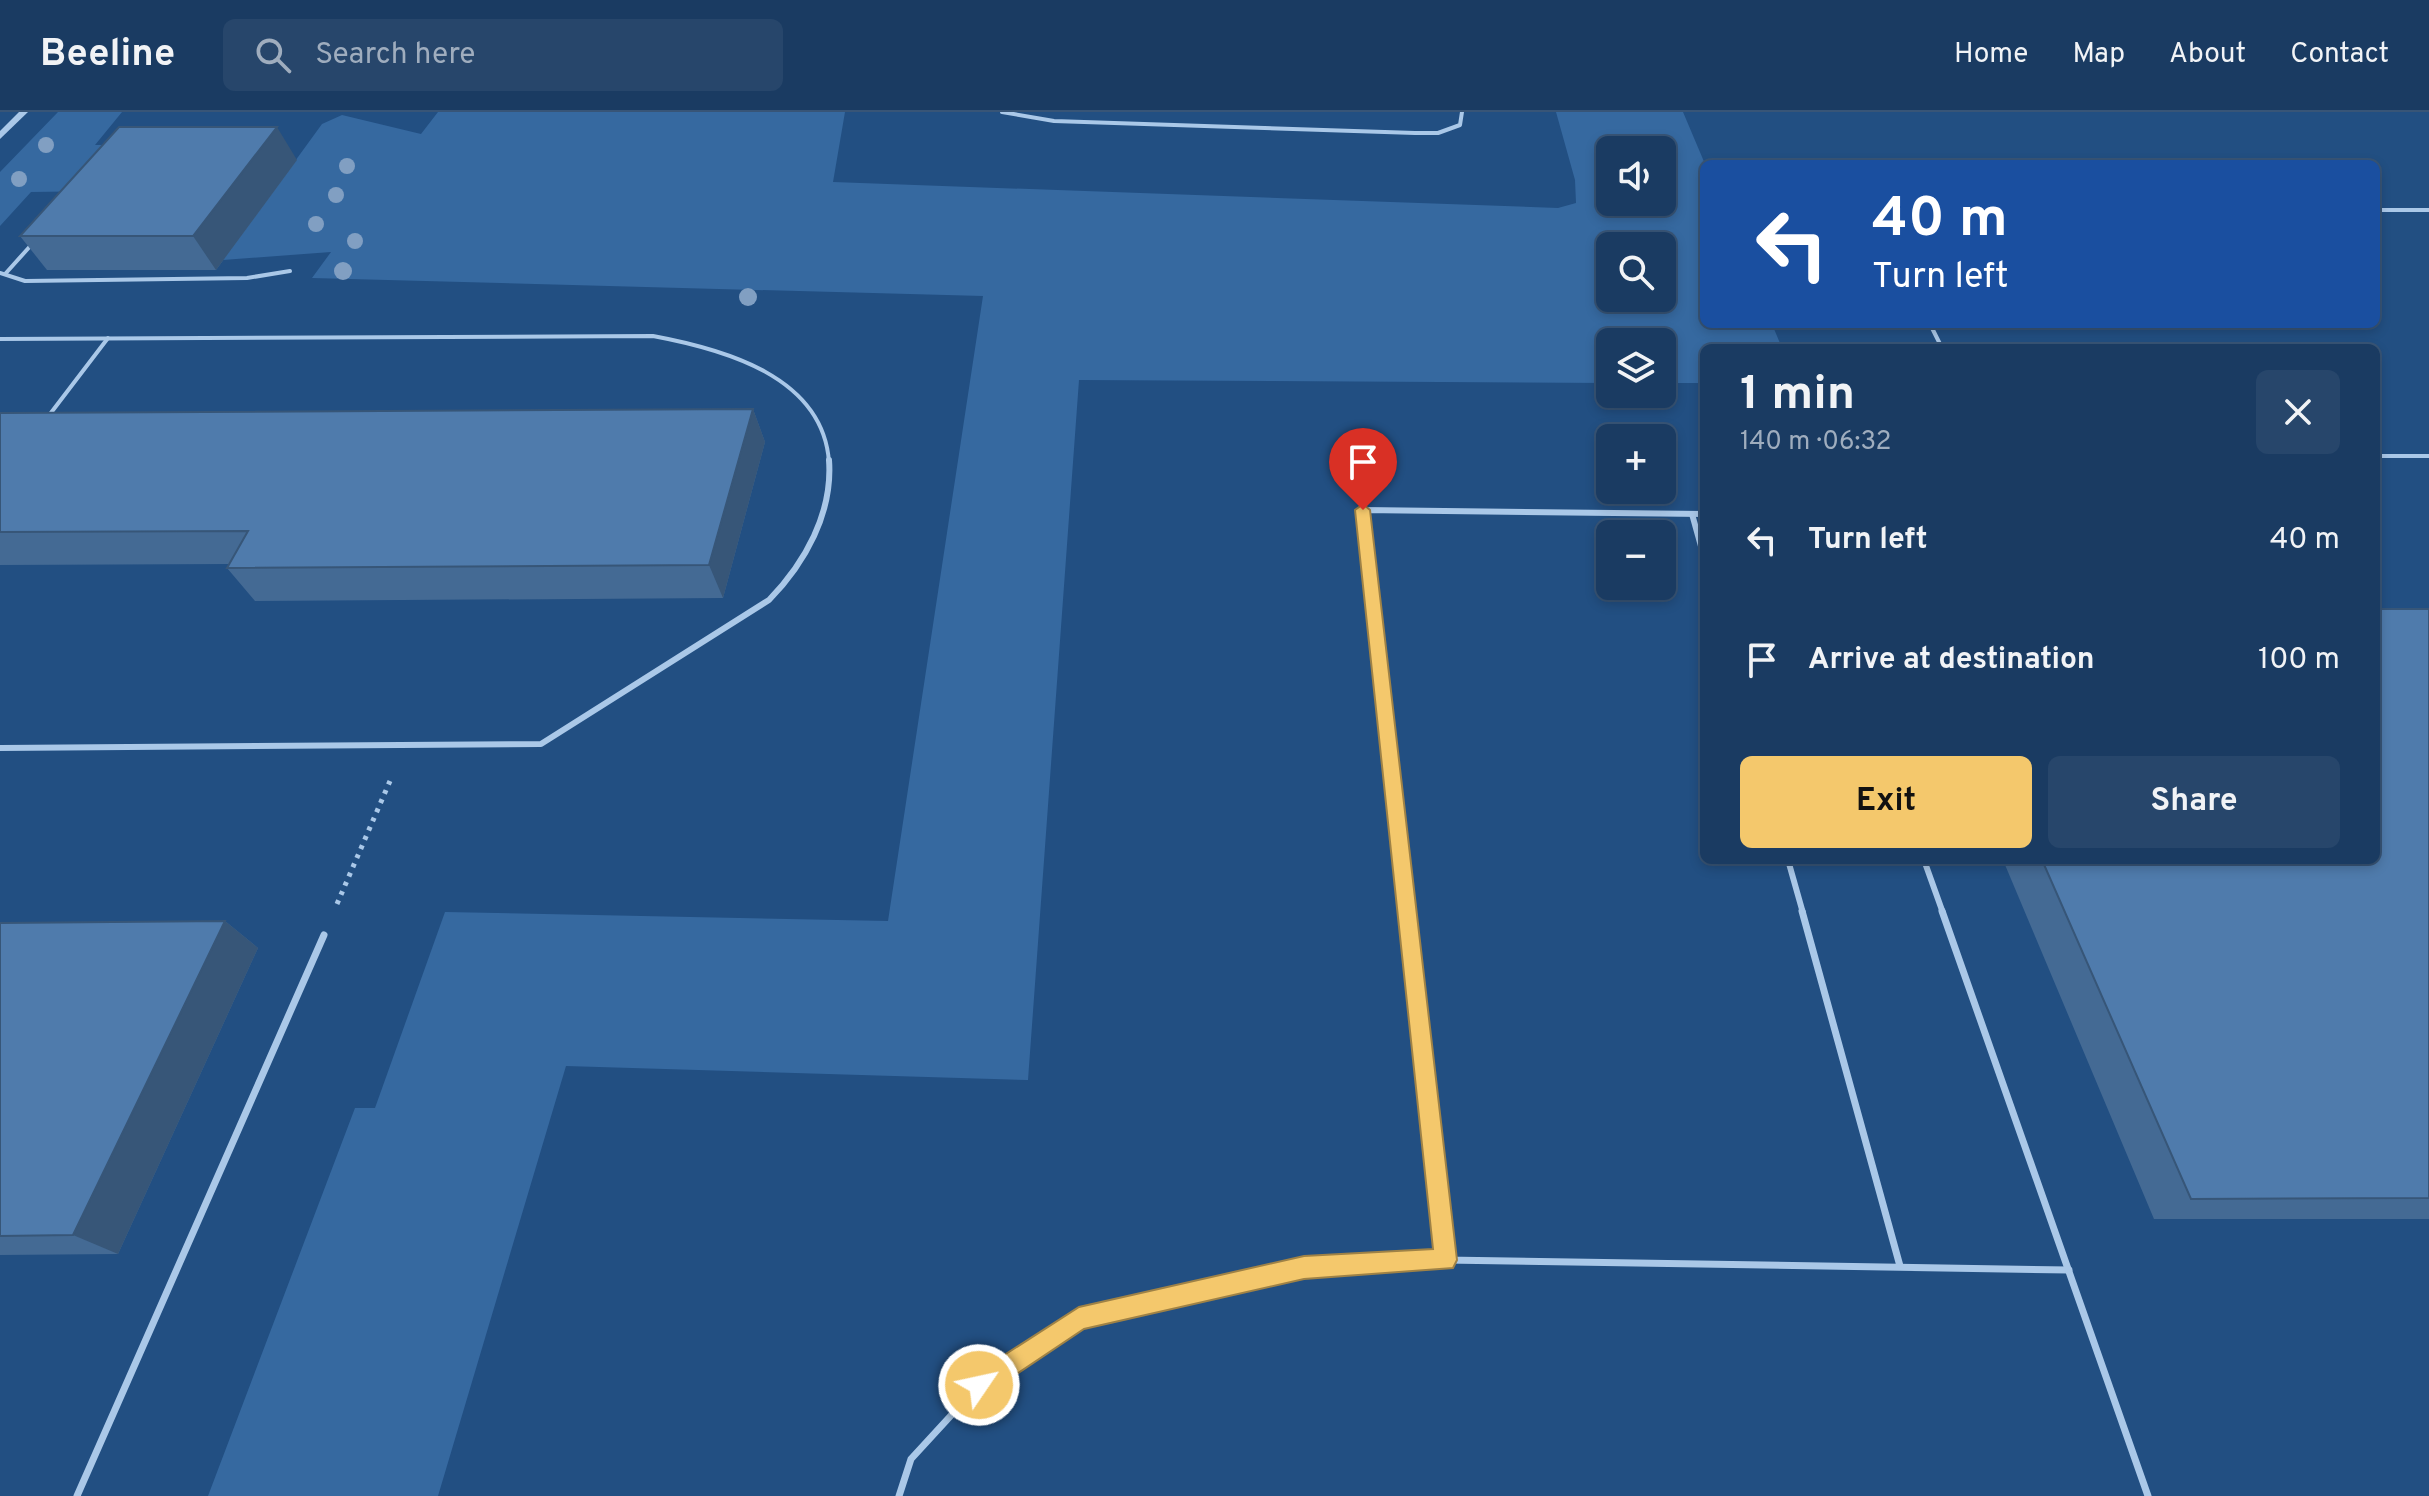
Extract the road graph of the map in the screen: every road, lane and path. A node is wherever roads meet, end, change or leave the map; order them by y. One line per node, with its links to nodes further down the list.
1 (24, 112): 4 (street)
2 (1002, 112): 3 (lane)
3 (1462, 112)
4 (0, 136)
5 (2380, 210): 6 (lane)
6 (2429, 210)
7 (41, 233): 9 (lane)
8 (290, 271): 9 (lane)
9 (3, 273)
10 (108, 338): 11 (lane); 12 (lane); 18 (lane)
11 (0, 339)
12 (43, 424)
13 (2380, 456): 14 (lane)
14 (2429, 456)
15 (1692, 514): 16 (lane); 17 (lane); 23 (lane)
16 (1700, 514)
17 (1700, 543)
18 (405, 745): 19 (lane); 22 (path)
19 (0, 748)
20 (1789, 864): 24 (lane)
21 (1925, 864): 25 (lane)
22 (324, 935): 26 (lane)
23 (1445, 1260): 24 (lane); 27 (lane)
24 (1900, 1266): 25 (lane)
25 (2069, 1270): 28 (lane)
26 (77, 1496)
27 (899, 1496)
28 (2148, 1496)

